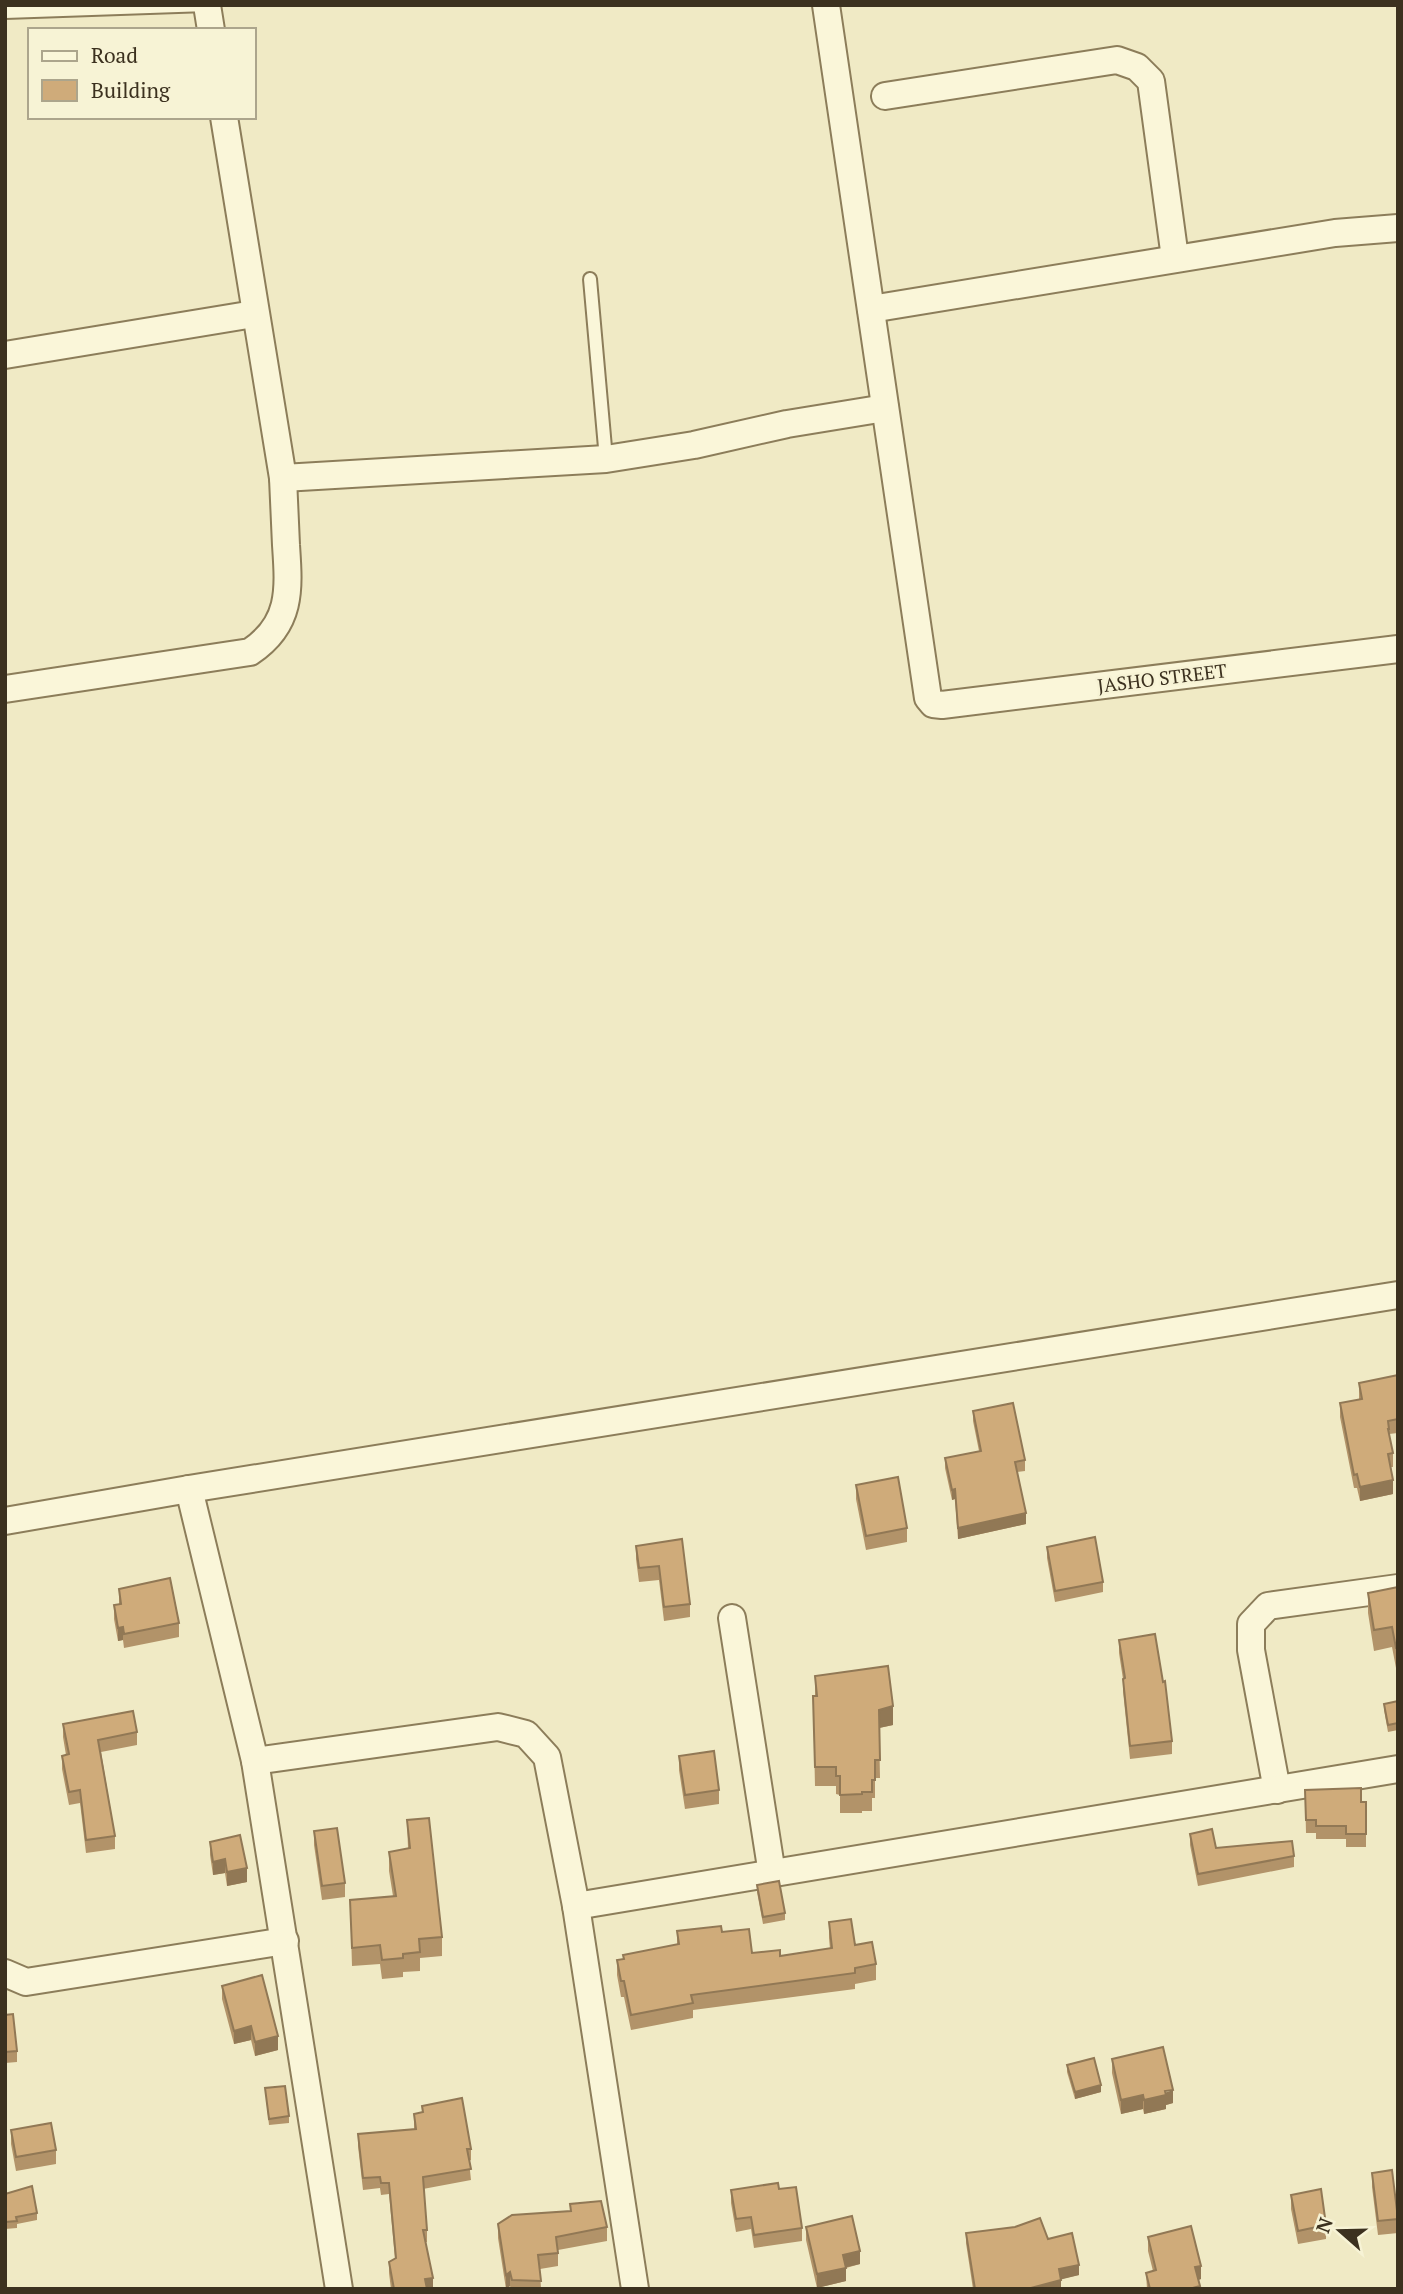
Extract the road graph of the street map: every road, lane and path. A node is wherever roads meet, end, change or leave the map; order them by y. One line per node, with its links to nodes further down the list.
1 (207, 5): 3 (lane); 4 (street)
2 (826, 5): 10 (street)
3 (5, 12)
4 (211, 28)
5 (885, 96): 8 (street)
6 (223, 119): 11 (street)
7 (1398, 228): 8 (street)
8 (1175, 258): 10 (street)
9 (590, 279): 14 (lane)
10 (871, 309): 13 (street)
11 (254, 314): 12 (street); 15 (street)
12 (5, 355)
13 (885, 408): 14 (street); 16 (street, JASHO STREET)
14 (606, 459): 15 (street)
15 (282, 478): 17 (street)
16 (1398, 649)
17 (5, 689)
18 (1398, 1295): 19 (street)
19 (189, 1489): 20 (street); 23 (street)
20 (5, 1521)
21 (1398, 1588): 25 (street)
22 (732, 1618): 26 (street)
23 (255, 1761): 27 (street); 28 (street)
24 (1398, 1769): 25 (street)
25 (1277, 1790): 26 (street)
26 (772, 1874): 27 (street)
27 (576, 1906): 31 (street)
28 (285, 1941): 29 (street); 30 (street)
29 (5, 1973)
30 (339, 2289)
31 (635, 2289)

